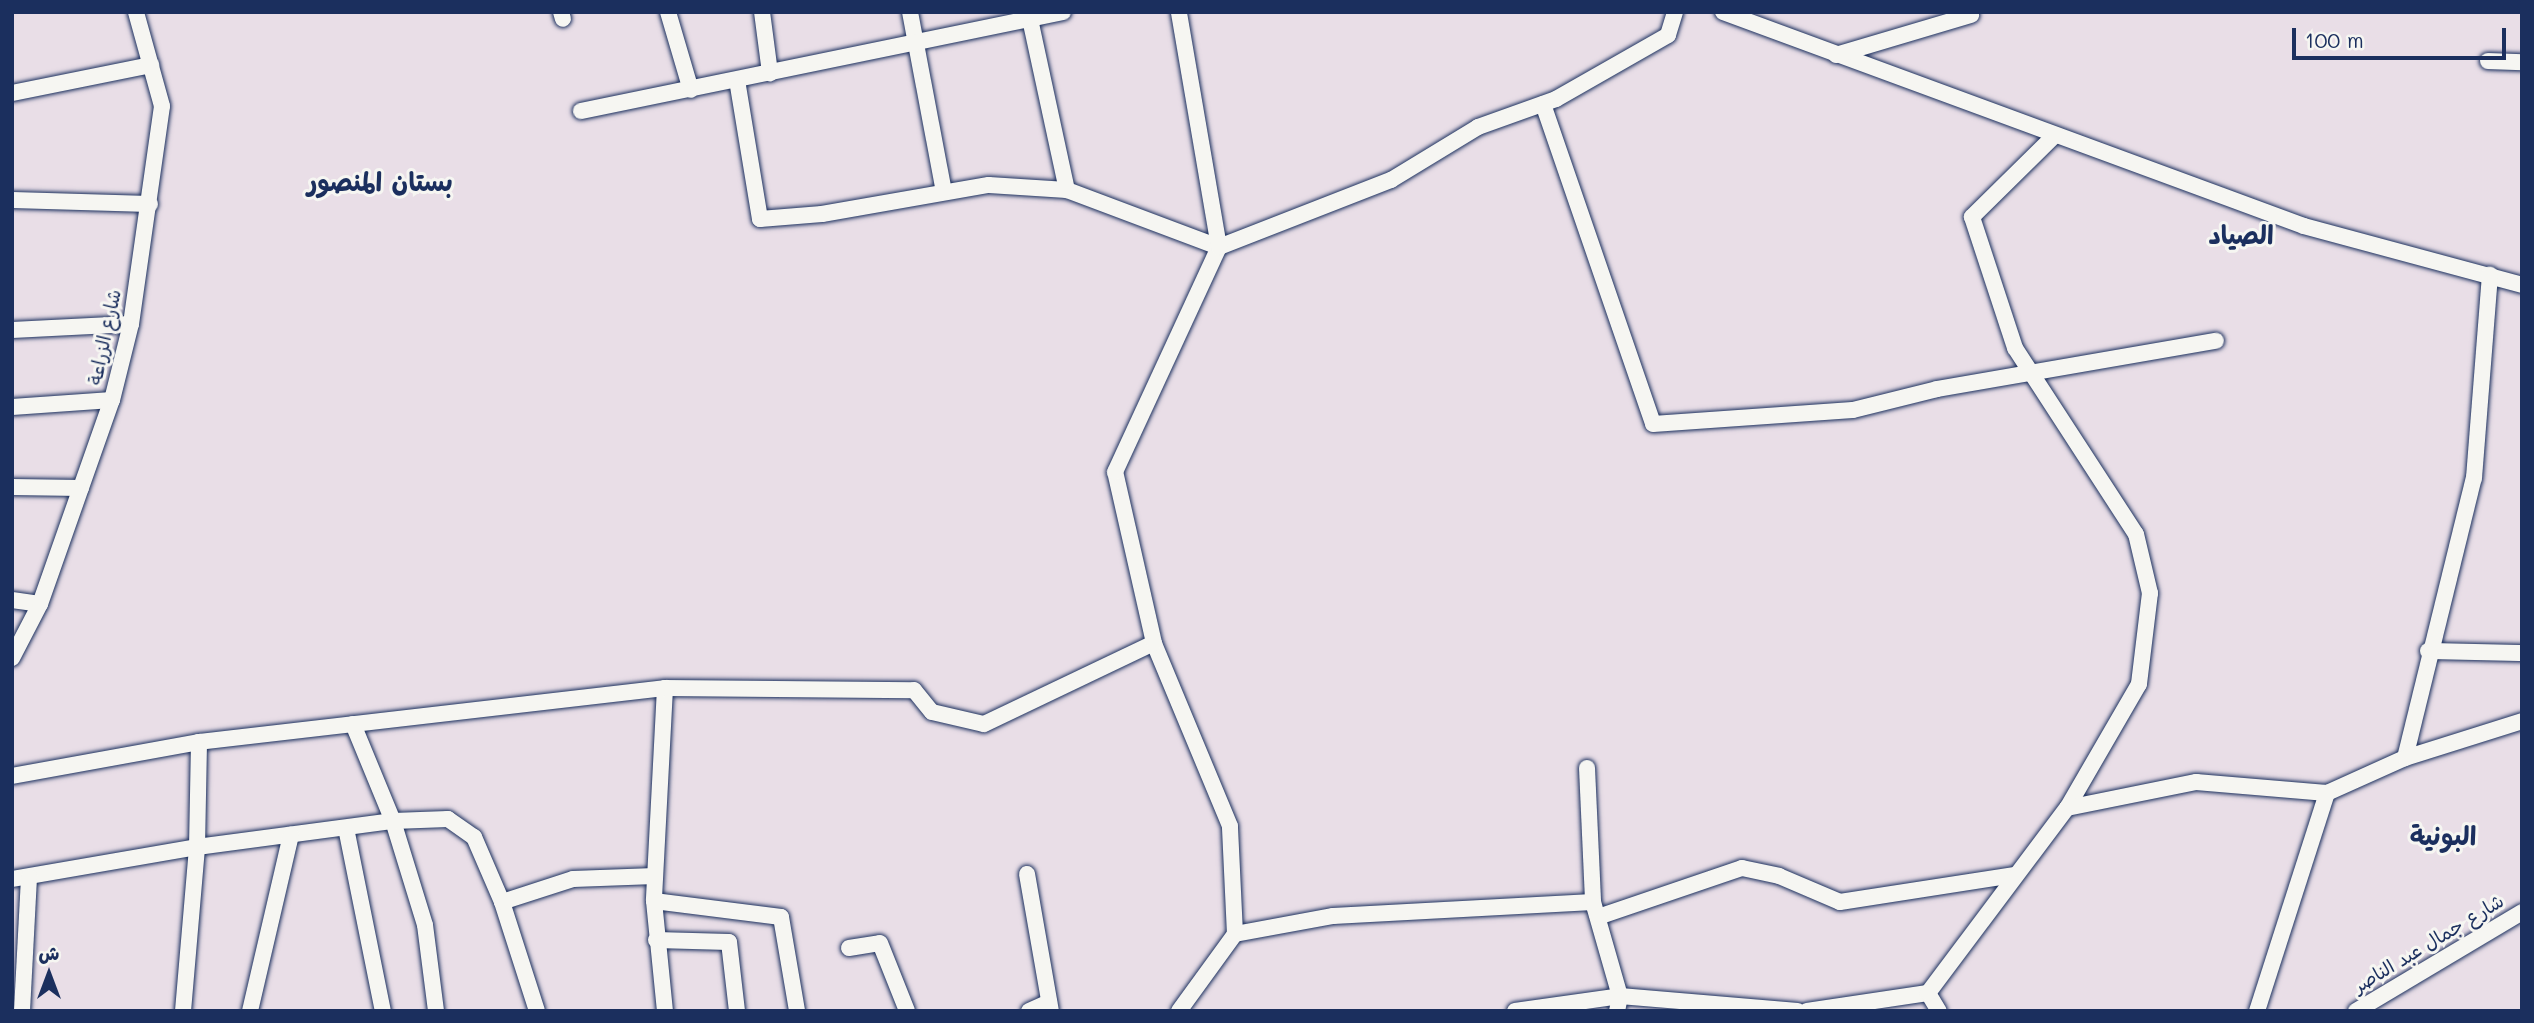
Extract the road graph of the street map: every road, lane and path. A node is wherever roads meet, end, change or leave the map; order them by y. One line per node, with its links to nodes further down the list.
1 (136, 12): 15 (street, شارع الزراعة)
2 (668, 12): 18 (street)
3 (762, 12): 16 (street)
4 (910, 12): 11 (street)
5 (1063, 12): 10 (street)
6 (1179, 12): 27 (street)
7 (1675, 12): 20 (street)
8 (1723, 12): 12 (street)
9 (1971, 15): 12 (street)
10 (1030, 19): 11 (street); 23 (street)
11 (916, 41): 16 (street); 24 (street)
12 (1836, 55): 22 (street)
13 (2488, 61): 14 (street)
14 (2522, 62)
15 (151, 65): 19 (street); 26 (street, شارع الزراعة)
16 (770, 73): 17 (street)
17 (737, 80): 18 (street); 24 (street)
18 (691, 90): 21 (street)
19 (12, 93)
20 (1543, 104): 27 (street); 33 (street)
21 (581, 111)
22 (2053, 137): 28 (street); 33 (street)
23 (1067, 190): 24 (street); 27 (street)
24 (944, 192)
25 (12, 200): 26 (street)
26 (150, 204): 30 (street, شارع الزراعة)
27 (1219, 247): 40 (street)
28 (2490, 275): 29 (street); 41 (street)
29 (2522, 285)
30 (131, 324): 31 (street); 34 (street, شارع الزراعة)
31 (12, 330)
32 (2216, 341): 33 (street)
33 (2031, 372): 52 (street)
34 (111, 400): 35 (street); 37 (street, شارع الزراعة)
35 (12, 407)
36 (12, 486): 37 (street)
37 (81, 488): 39 (street, شارع الزراعة)
38 (12, 600): 39 (street)
39 (40, 604): 43 (street, شارع الزراعة)
40 (1154, 643): 44 (street); 66 (street)
41 (2428, 652): 42 (street); 48 (street)
42 (2522, 653)
43 (12, 658)
44 (665, 688): 46 (street); 59 (street)
45 (2522, 721): 48 (street)
46 (353, 724): 47 (street); 53 (street)
47 (199, 742): 50 (street); 56 (street)
48 (2405, 758): 51 (street)
49 (1587, 768): 64 (street)
50 (12, 776)
51 (2327, 793): 52 (street); 89 (street)
52 (2067, 808): 58 (street)
53 (393, 821): 54 (street); 63 (street); 77 (street)
54 (346, 828): 55 (street); 76 (street)
55 (291, 835): 56 (street); 75 (street)
56 (197, 847): 60 (street); 74 (street)
57 (1027, 874): 72 (street)
58 (2015, 875): 64 (street); 70 (street)
59 (655, 876): 62 (street); 63 (street)
60 (29, 877): 61 (street); 73 (street)
61 (12, 879)
62 (654, 901): 67 (street); 81 (street)
63 (502, 902): 78 (street)
64 (1596, 910): 66 (street); 71 (street)
65 (2522, 912): 69 (street, شارع جمال عبد الناصر)
66 (1235, 934): 84 (street)
67 (656, 940): 79 (street); 80 (street)
68 (849, 948): 82 (street)
69 (2392, 990): 90 (street, شارع جمال عبد الناصر); 91 (street)
70 (1928, 993): 87 (street); 88 (street)
71 (1619, 1003): 85 (street); 86 (street)
72 (1050, 1006): 83 (street)
73 (22, 1011)
74 (183, 1011)
75 (250, 1011)
76 (383, 1011)
77 (436, 1011)
78 (537, 1011)
79 (665, 1011)
80 (737, 1011)
81 (797, 1011)
82 (907, 1011)
83 (1029, 1011)
84 (1179, 1011)
85 (1515, 1011)
86 (1797, 1011)
87 (1807, 1011)
88 (1939, 1011)
89 (2257, 1011)
90 (2356, 1011)
91 (2380, 1011)

